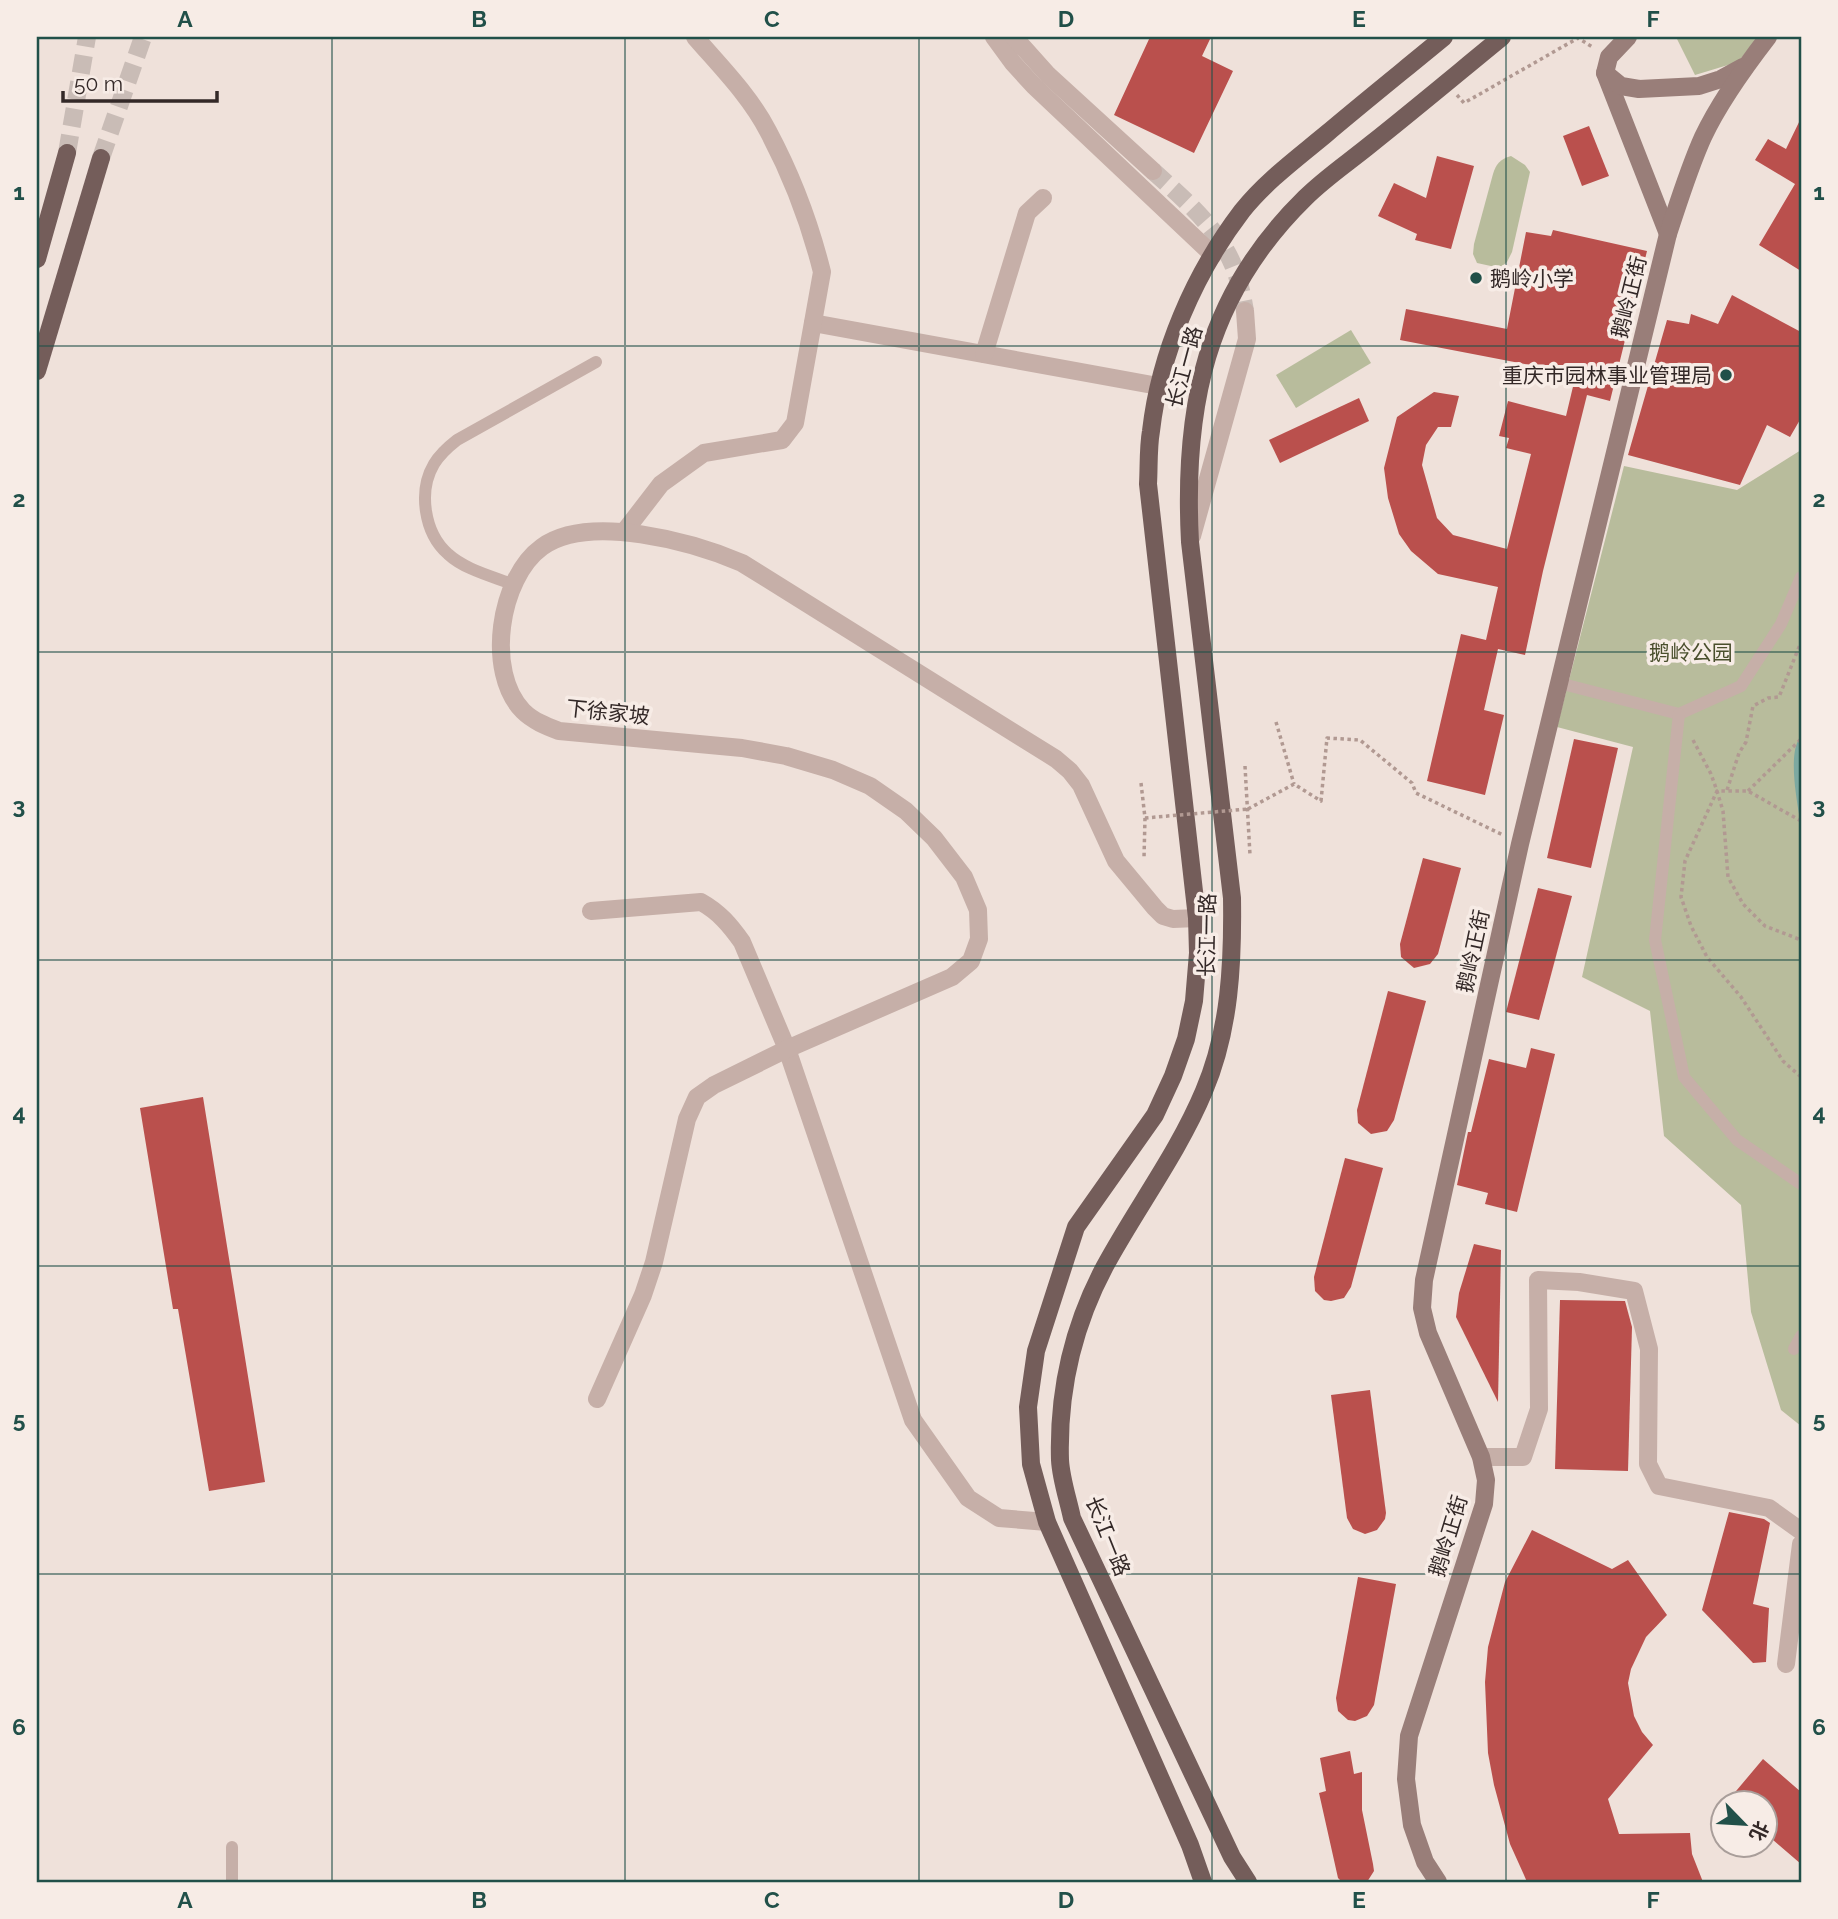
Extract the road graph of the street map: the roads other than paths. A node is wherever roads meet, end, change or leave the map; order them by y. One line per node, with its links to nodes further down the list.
1 (695, 37): 18 (street)
2 (994, 37): 15 (street)
3 (1014, 37): 12 (street)
4 (1444, 37): 15 (main road, 长江一路)
5 (1502, 37): 24 (main road, 长江一路)
6 (1628, 37): 8 (street)
7 (1768, 37): 9 (street, 鹅岭正街)
8 (1607, 65): 9 (street); 14 (street)
9 (1746, 65): 14 (street, 鹅岭正街)
10 (67, 153): 16 (main road)
11 (101, 158): 21 (main road)
12 (1153, 171)
13 (1043, 198): 19 (street)
14 (1668, 234): 27 (street, 鹅岭正街)
15 (1213, 255): 22 (main road, 长江一路)
16 (37, 259)
17 (1245, 311): 24 (street)
18 (813, 323): 19 (street); 23 (street)
19 (984, 354): 22 (street)
20 (596, 362): 26 (lane)
21 (37, 371)
22 (1158, 386): 30 (main road, 长江一路)
23 (624, 532): 26 (street, 下徐家坡); 30 (street, 下徐家坡)
24 (1190, 542): 44 (main road, 长江一路)
25 (1801, 577): 28 (lane)
26 (512, 584): 31 (street, 下徐家坡)
27 (1559, 683): 28 (lane); 36 (street, 鹅岭正街)
28 (1679, 713): 32 (lane)
29 (591, 911): 31 (street)
30 (1197, 918): 37 (main road, 长江一路)
31 (787, 1049): 35 (street, 下徐家坡); 37 (street)
32 (1801, 1184)
33 (1801, 1336): 34 (lane)
34 (1794, 1349)
35 (597, 1399)
36 (1481, 1457): 38 (street); 45 (street, 鹅岭正街)
37 (1047, 1522): 43 (main road, 长江一路)
38 (1801, 1531)
39 (1801, 1544): 40 (street)
40 (1786, 1664)
41 (232, 1847): 42 (lane)
42 (232, 1882)
43 (1203, 1882)
44 (1248, 1882)
45 (1438, 1882)

